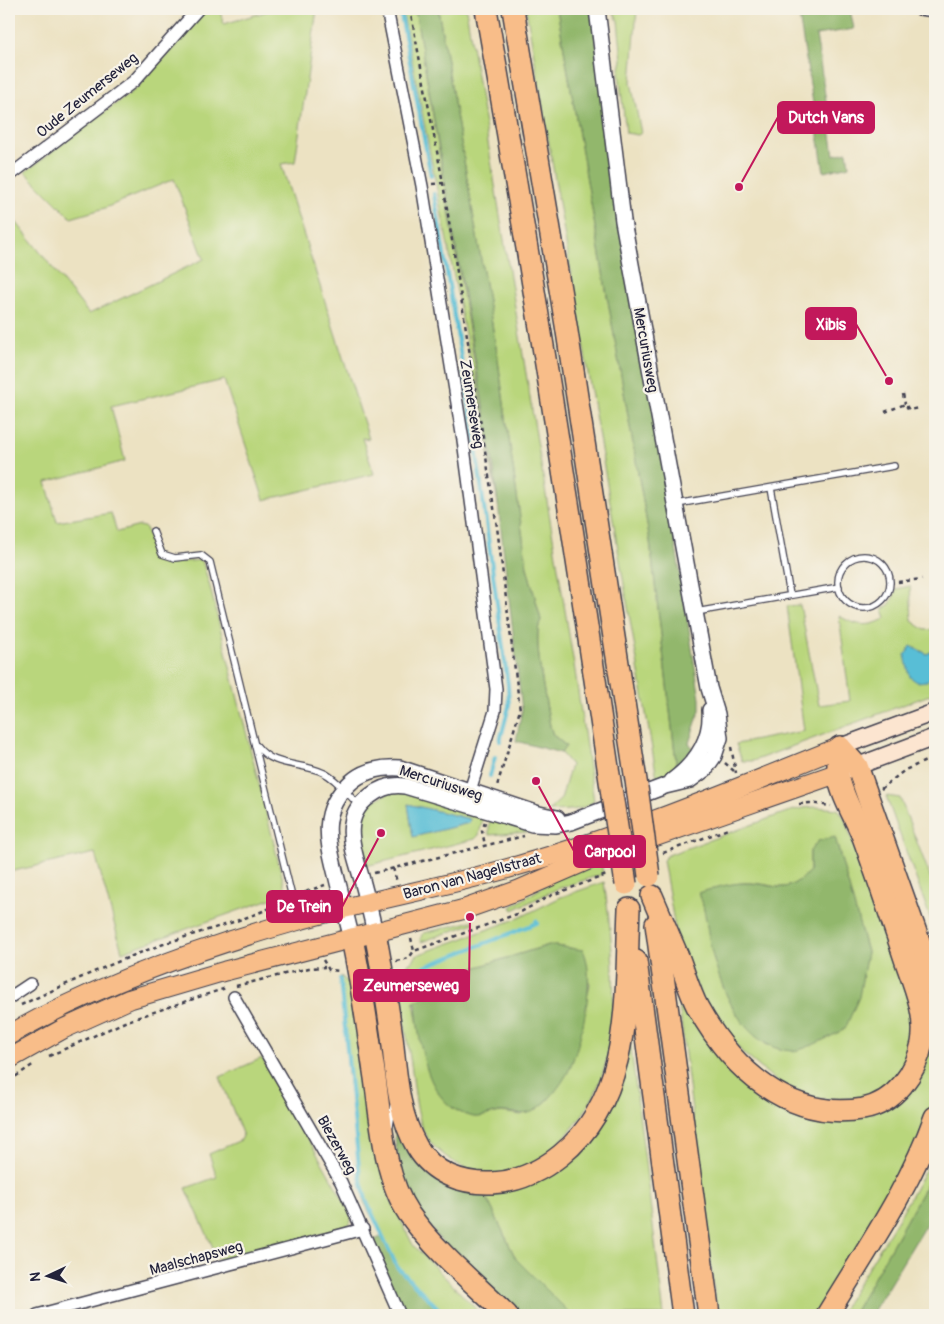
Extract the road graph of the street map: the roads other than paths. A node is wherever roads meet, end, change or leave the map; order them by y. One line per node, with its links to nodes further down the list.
1 (198, 9): 8 (street, Oude Zeumerseweg)
2 (387, 9): 23 (street, Zeumerseweg)
3 (486, 9): 29 (highway, bridge)
4 (513, 9): 25 (highway, bridge)
5 (597, 9): 11 (street, Mercuriusweg)
6 (919, 9): 7 (street)
7 (935, 11)
8 (9, 176)
9 (894, 466): 10 (lane)
10 (771, 488): 11 (lane); 14 (lane)
11 (675, 504): 15 (street, Mercuriusweg)
12 (153, 531): 18 (lane)
13 (839, 587): 13 (lane); 14 (lane)
14 (790, 595): 15 (lane)
15 (695, 612): 23 (street, Mercuriusweg)
16 (935, 712): 19 (main road, Baron van Nagellstraat)
17 (935, 737): 20 (main road, Baron van Nagellstraat)
18 (254, 742): 21 (lane); 26 (lane)
19 (840, 747): 20 (highway); 27 (main road, Baron van Nagellstraat)
20 (847, 770): 22 (highway); 30 (main road, Baron van Nagellstraat)
21 (343, 790): 23 (street, Mercuriusweg); 24 (lane); 28 (street, Mercuriusweg)
22 (857, 797): 25 (highway); 33 (highway)
23 (468, 798): 24 (street, Mercuriusweg)
24 (360, 806): 27 (street)
25 (651, 886): 46 (highway)
26 (292, 897)
27 (368, 903): 28 (main road, Baron van Nagellstraat); 30 (street)
28 (344, 909): 31 (street, Mercuriusweg); 36 (main road, Baron van Nagellstraat)
29 (629, 909): 38 (highway); 45 (highway)
30 (375, 933): 31 (main road, Baron van Nagellstraat); 38 (highway)
31 (352, 939): 37 (main road, Baron van Nagellstraat); 40 (highway)
32 (30, 984): 35 (street)
33 (935, 986)
34 (234, 996): 41 (street, Biezerweg)
35 (9, 998)
36 (9, 1035)
37 (9, 1059)
38 (396, 1076): 40 (lane)
39 (935, 1118): 47 (highway)
40 (386, 1153): 44 (highway)
41 (362, 1229): 42 (street, Maalschapsweg); 43 (street, Biezerweg)
42 (37, 1315)
43 (400, 1315)
44 (507, 1315)
45 (683, 1315)
46 (709, 1315)
47 (827, 1315)

